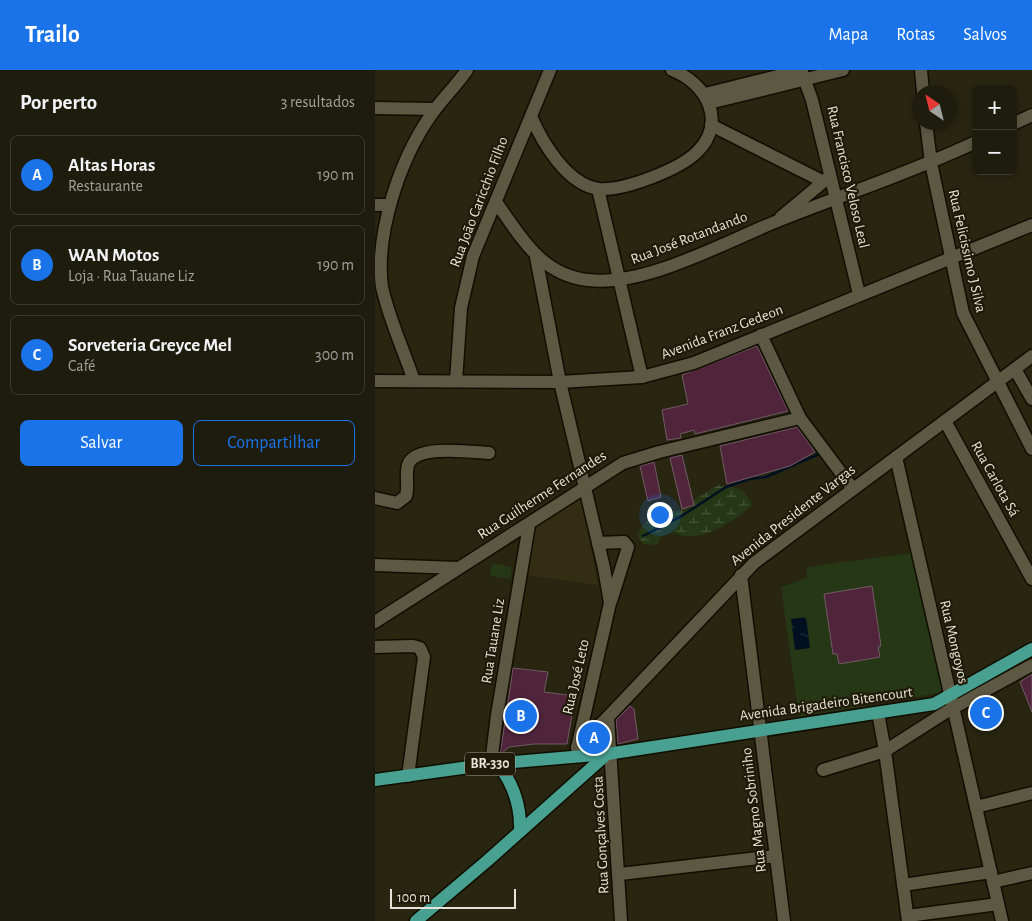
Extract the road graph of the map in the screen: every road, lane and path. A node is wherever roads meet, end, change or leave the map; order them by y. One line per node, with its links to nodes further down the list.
1 (467, 70): 10 (street)
2 (550, 70): 12 (street, Rua João Caricchio Filho)
3 (672, 70): 8 (street)
4 (843, 70): 6 (street)
5 (921, 70): 7 (street)
6 (802, 73): 8 (street); 18 (street, Rua Francisco Veloso Leal)
7 (922, 85)
8 (707, 99): 14 (street)
9 (375, 108): 10 (street)
10 (435, 109): 23 (street)
11 (1032, 115): 13 (street)
12 (531, 116): 19 (street); 21 (street, Rua João Caricchio Filho)
13 (1017, 122)
14 (711, 125): 18 (street); 19 (street)
15 (928, 130): 17 (street, Rua Felicissimo J Silva)
16 (972, 144): 17 (street, Rua José Rotandando)
17 (931, 163): 20 (street, Rua José Rotandando); 27 (street, Rua Felicissimo J Silva)
18 (827, 178): 20 (street, Rua Francisco Veloso Leal); 24 (street, Rua José Rotandando)
19 (598, 189): 28 (street)
20 (836, 200): 24 (street, Rua José Rotandando); 30 (street, Rua Francisco Veloso Leal)
21 (496, 202): 26 (street, Rua José Rotandando); 38 (street, Rua João Caricchio Filho)
22 (375, 205): 23 (street)
23 (389, 205): 29 (street)
24 (776, 222): 28 (street, Rua José Rotandando)
25 (1032, 225): 27 (street, Avenida Franz Gedeon)
26 (536, 257): 28 (street, Rua José Rotandando); 39 (street, Rua José Leto)
27 (950, 259): 30 (street, Avenida Franz Gedeon); 35 (street, Rua Felicissimo J Silva)
28 (619, 280): 34 (street)
29 (378, 288): 37 (street)
30 (859, 294): 31 (street, Avenida Franz Gedeon)
31 (761, 335): 34 (street, Avenida Franz Gedeon); 41 (street)
32 (1032, 356): 33 (street, Avenida Presidente Vargas)
33 (1015, 369): 35 (street, Avenida Presidente Vargas); 40 (street)
34 (642, 377): 39 (street, Avenida Franz Gedeon)
35 (997, 380): 42 (street, Avenida Presidente Vargas); 43 (street, Rua Felicissimo J Silva)
36 (375, 381): 37 (street, Avenida Franz Gedeon)
37 (414, 381): 38 (street, Avenida Franz Gedeon)
38 (456, 381): 39 (street, Avenida Franz Gedeon)
39 (560, 382): 46 (street, Rua José Leto)
40 (1031, 396)
41 (800, 418): 46 (street, Rua Guilherme Fernandes); 47 (street)
42 (945, 421): 45 (street, Avenida Presidente Vargas); 54 (street, Rua Carlota Sá)
43 (1032, 449)
44 (489, 453): 48 (street)
45 (896, 457): 47 (street, Avenida Presidente Vargas); 60 (street, Rua Mongoyos)
46 (584, 487): 49 (street, Rua Guilherme Fernandes); 50 (street, Rua José Leto)
47 (853, 489): 53 (street, Avenida Presidente Vargas)
48 (375, 498)
49 (529, 525): 52 (street, Rua Guilherme Fernandes); 68 (street, Rua Tauane Liz)
50 (598, 543): 55 (street, Rua José Leto); 55 (street, Rua José Leto)
51 (375, 565): 52 (street)
52 (457, 568): 56 (street, Rua Guilherme Fernandes)
53 (741, 575): 63 (street, Avenida Presidente Vargas); 64 (street, Rua Magno Sobriniho)
54 (1032, 579)
55 (610, 603): 66 (street, Rua José Leto)
56 (375, 622)
57 (375, 647): 70 (street)
58 (1032, 650): 60 (main road, Avenida Brigadeiro Bitencourt)
59 (1032, 665): 61 (street)
60 (949, 696): 61 (street, Rua Mongoyos); 62 (main road, Avenida Brigadeiro Bitencourt)
61 (952, 709): 65 (street); 73 (street, Rua Mongoyos)
62 (878, 713): 64 (main road, Avenida Brigadeiro Bitencourt); 65 (street)
63 (608, 717): 66 (street, Avenida Presidente Vargas); 67 (street, Rua Gonçalves Costa)
64 (761, 730): 67 (main road, Avenida Brigadeiro Bitencourt); 75 (street, Rua Magno Sobriniho)
65 (885, 750): 69 (street); 79 (street)
66 (575, 752): 67 (main road, BR-330); 68 (main road, BR-330)
67 (609, 753): 74 (main road); 76 (street, Rua Gonçalves Costa)
68 (494, 763): 70 (main road, BR-330); 74 (main road)
69 (823, 770)
70 (407, 776): 71 (main road, BR-330)
71 (375, 780)
72 (1032, 793): 73 (street)
73 (976, 807): 78 (street, Rua Mongoyos)
74 (519, 831): 82 (main road)
75 (776, 856): 76 (street); 84 (street, Rua Magno Sobriniho)
76 (620, 874): 83 (street, Rua Gonçalves Costa)
77 (1032, 874): 78 (street)
78 (992, 877): 79 (street); 80 (street, Rua Mongoyos)
79 (903, 885): 81 (street)
80 (998, 904): 81 (street); 85 (street, Rua Mongoyos)
81 (908, 918)
82 (416, 921)
83 (621, 921)
84 (784, 921)
85 (1002, 921)

